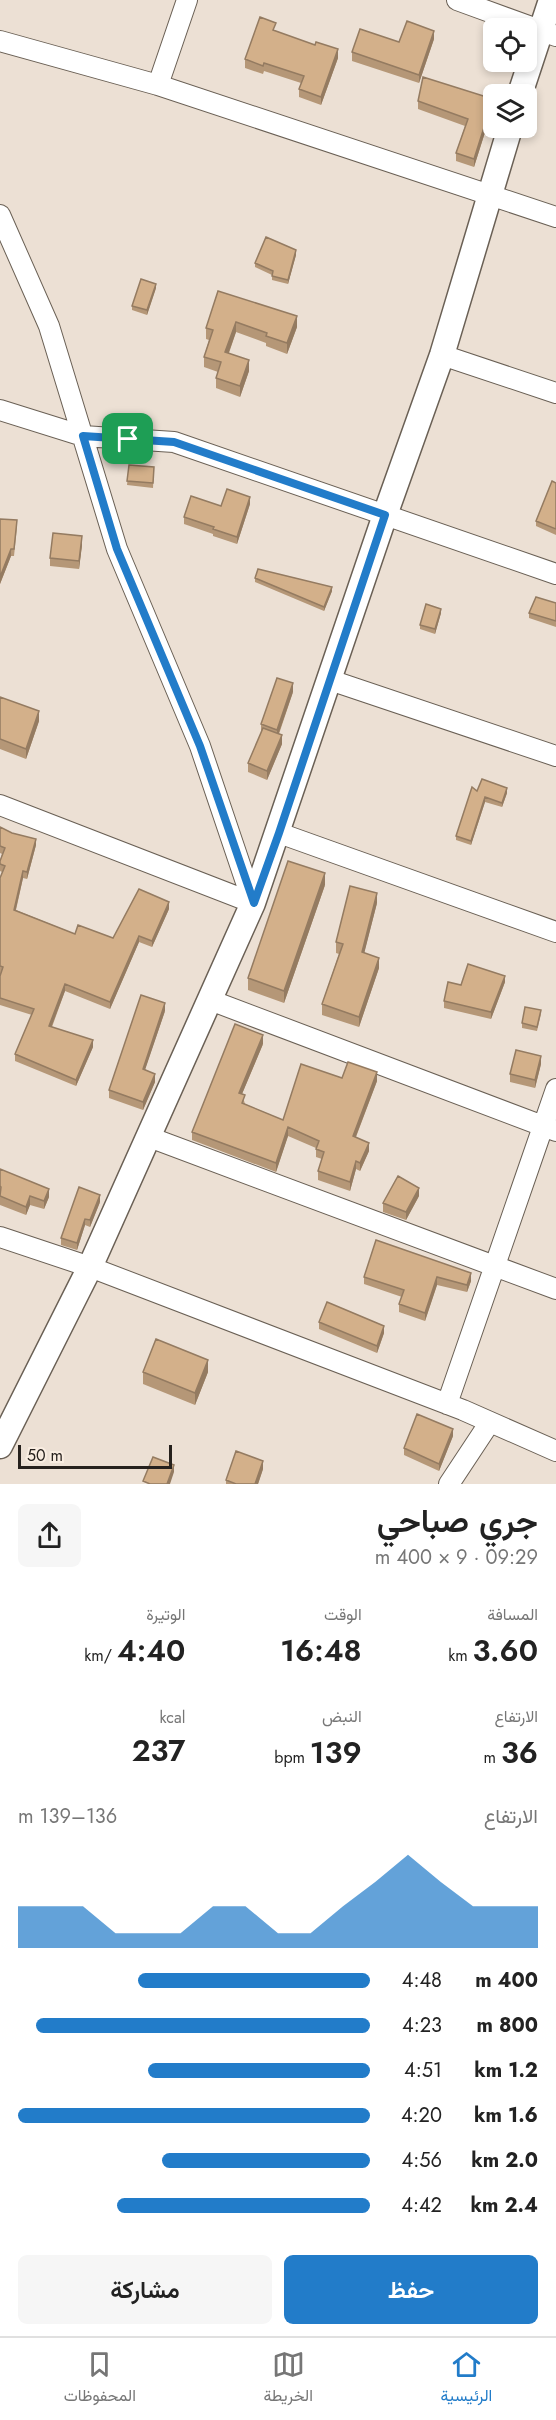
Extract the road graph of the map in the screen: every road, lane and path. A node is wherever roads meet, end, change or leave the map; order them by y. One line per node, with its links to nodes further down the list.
1 (187, 0): 7 (street)
2 (457, 0): 4 (street)
3 (551, 0): 4 (street)
4 (548, 33): 6 (street)
5 (0, 41): 7 (street)
6 (525, 84)
7 (158, 85): 9 (street)
8 (507, 138): 9 (street)
9 (489, 195): 11 (street); 12 (street)
10 (0, 215): 15 (street)
11 (556, 217)
12 (442, 355): 13 (street); 16 (street)
13 (556, 393)
14 (0, 410): 15 (street)
15 (83, 436): 16 (street); 22 (street)
16 (385, 515): 17 (street); 18 (street)
17 (556, 574)
18 (330, 680): 19 (street); 21 (street)
19 (556, 756)
20 (0, 805): 22 (street)
21 (279, 833): 22 (street); 23 (street)
22 (254, 903): 24 (street)
23 (556, 932)
24 (210, 1000): 26 (street); 27 (street)
25 (556, 1089): 26 (street)
26 (550, 1129): 29 (street)
27 (149, 1137): 29 (street); 30 (street)
28 (0, 1237): 30 (street)
29 (495, 1266): 31 (street); 32 (street)
30 (90, 1267): 32 (street); 34 (street)
31 (556, 1289)
32 (447, 1404): 33 (street)
33 (490, 1422): 35 (street); 36 (street)
34 (0, 1446)
35 (556, 1451)
36 (449, 1484)

